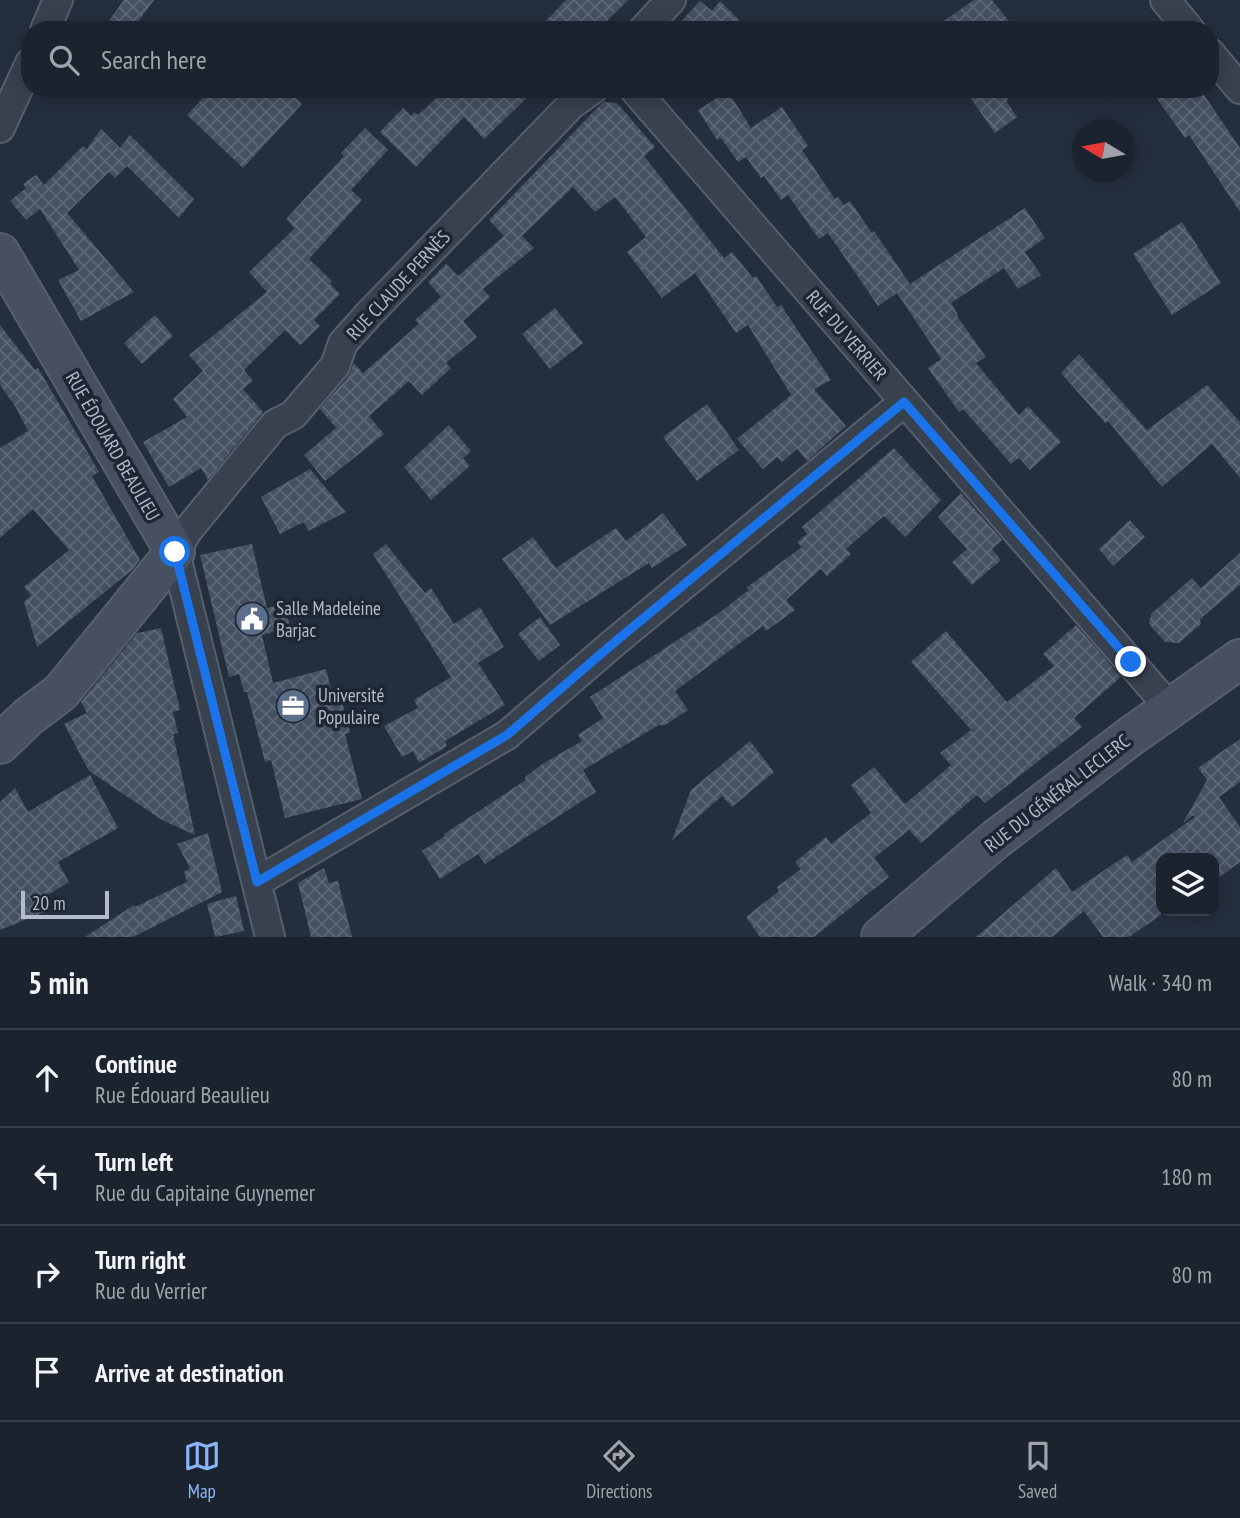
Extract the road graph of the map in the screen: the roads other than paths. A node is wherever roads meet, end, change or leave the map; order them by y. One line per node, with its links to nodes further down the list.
1 (58, 0): 4 (street)
2 (671, 0): 5 (street)
3 (1165, 0): 6 (street)
4 (49, 21)
5 (651, 21)
6 (1182, 21)
7 (1219, 64): 9 (street)
8 (21, 82): 12 (street)
9 (1240, 89)
10 (580, 98): 15 (street, RUE CLAUDE PERNÈS)
11 (642, 98): 14 (street, RUE DU VERRIER)
12 (0, 128)
13 (0, 253): 15 (street, RUE ÉDOUARD BEAULIEU)
14 (904, 402): 17 (street, RUE DU VERRIER); 19 (street)
15 (175, 552): 18 (street, RUE CLAUDE PERNÈS); 19 (street, RUE ÉDOUARD BEAULIEU)
16 (1240, 659): 17 (street, RUE DU GÉNÉRAL LECLERC)
17 (1170, 708): 21 (street, RUE DU GÉNÉRAL LECLERC)
18 (0, 744)
19 (257, 882): 20 (street, RUE ÉDOUARD BEAULIEU)
20 (270, 937)
21 (881, 937)

